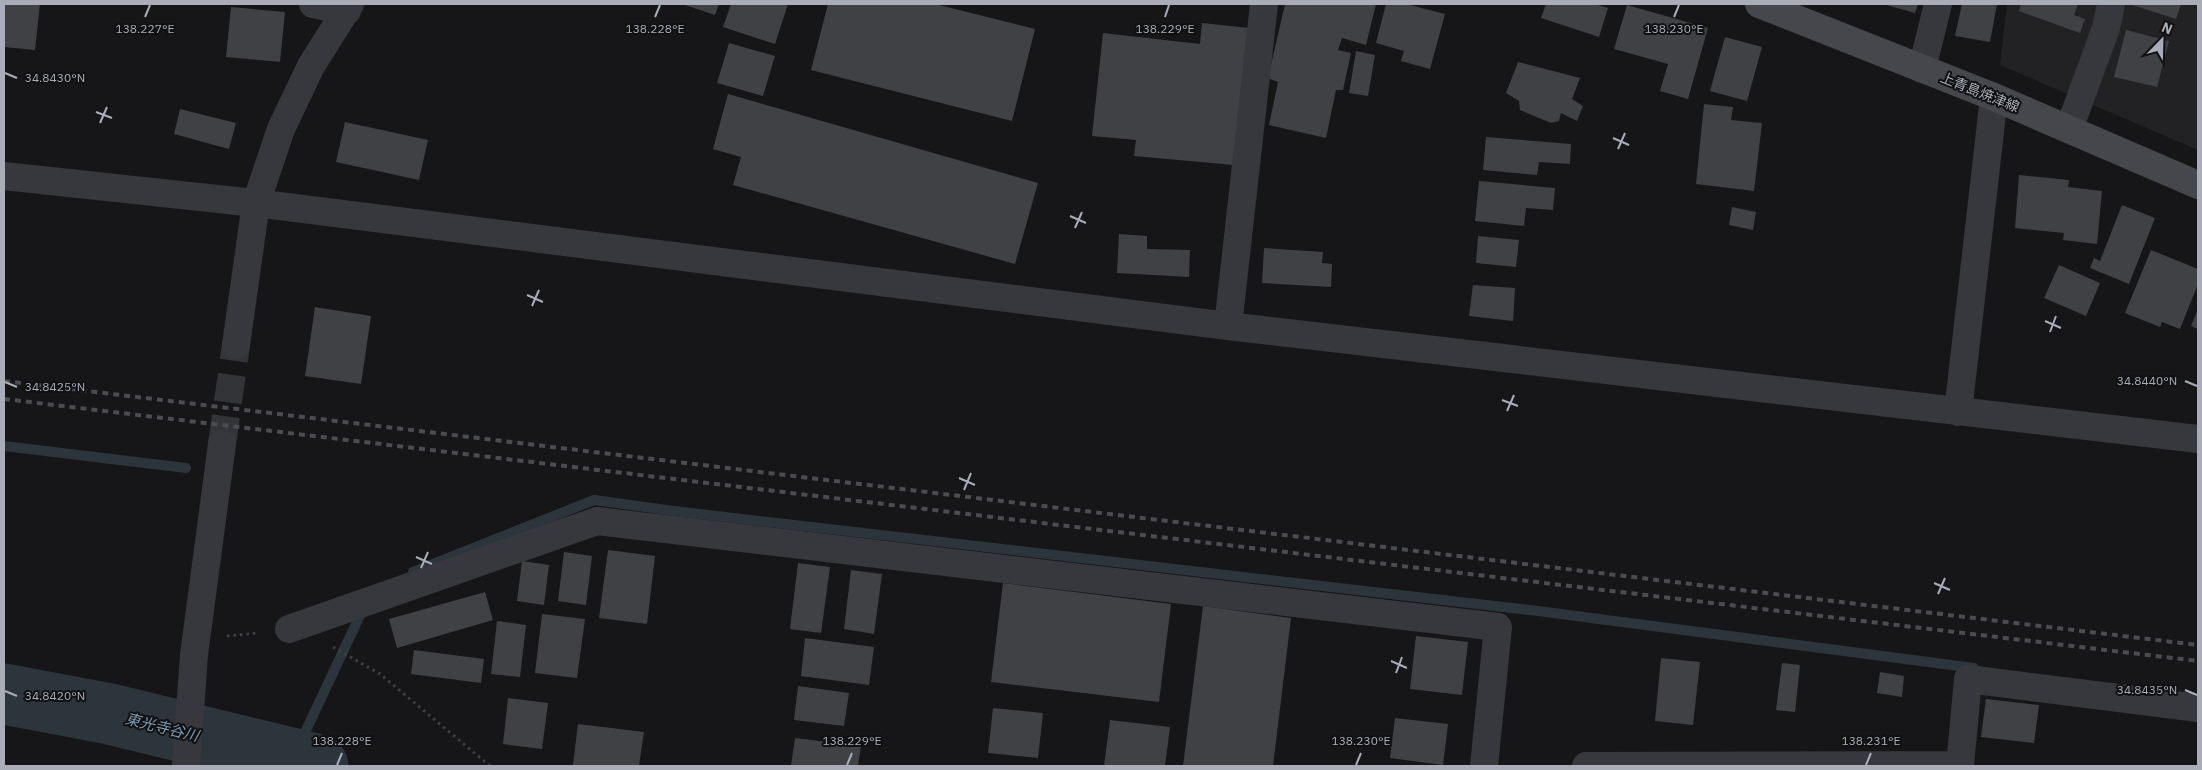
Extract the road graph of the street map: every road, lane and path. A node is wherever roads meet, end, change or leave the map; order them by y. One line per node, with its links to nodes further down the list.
1 (313, 4): 6 (street)
2 (1264, 4): 13 (street)
3 (1759, 4): 7 (main road, 上青島焼津線)
4 (1938, 4): 7 (street)
5 (2111, 4): 9 (street)
6 (349, 7): 12 (street)
7 (1922, 69): 8 (main road, 上青島焼津線)
8 (1994, 97): 9 (main road, 上青島焼津線); 15 (street)
9 (2069, 129): 11 (main road, 上青島焼津線)
10 (4, 176): 12 (street)
11 (2198, 186)
12 (256, 203): 13 (street); 14 (street)
13 (1228, 326): 15 (street)
14 (236, 345)
15 (1958, 412): 16 (street)
16 (2198, 439)
17 (222, 444): 19 (street)
18 (289, 629): 19 (path); 22 (path); 23 (street)
19 (195, 647): 21 (street)
20 (2198, 708): 26 (street)
21 (186, 766)
22 (490, 766)
23 (1484, 766)
24 (1586, 766): 25 (street)
25 (1706, 766): 26 (street)
26 (1960, 766)

